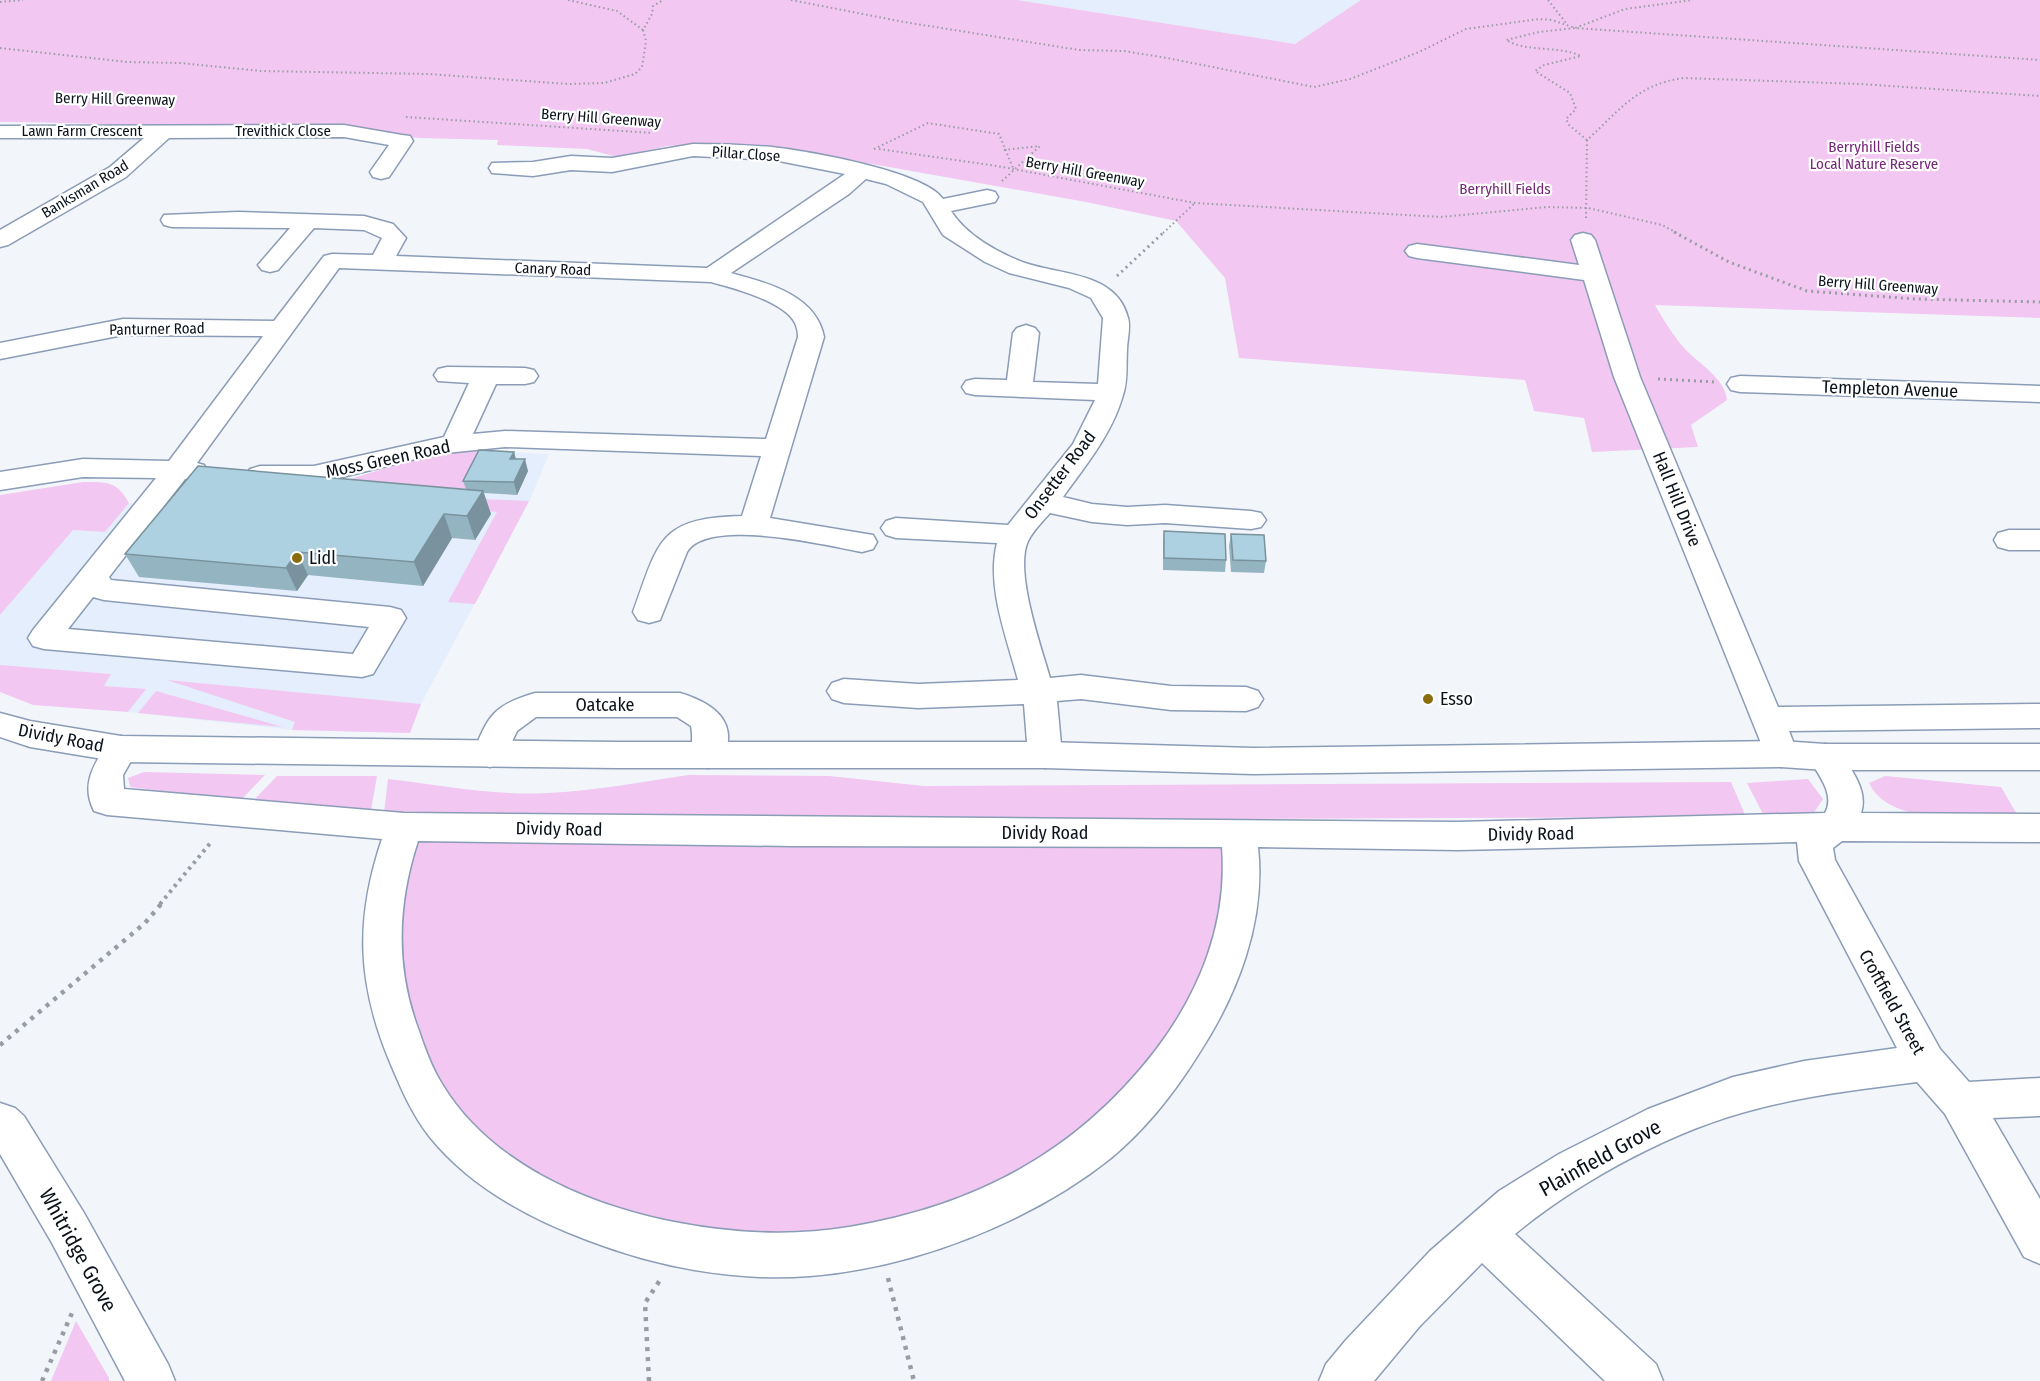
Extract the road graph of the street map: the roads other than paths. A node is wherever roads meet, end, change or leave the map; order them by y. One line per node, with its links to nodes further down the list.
1 (164, 131): 2 (street, Lawn Farm Crescent); 3 (street, Trevithick Close); 12 (street, Banksman Road)
2 (0, 132)
3 (399, 152)
4 (868, 160): 5 (street, Pillar Close); 9 (street); 18 (street)
5 (630, 162): 6 (street, Pillar Close); 7 (street)
6 (500, 168)
7 (622, 183)
8 (987, 197): 9 (street)
9 (938, 207): 28 (street, Onsetter Road)
10 (172, 220): 11 (street)
11 (308, 221): 15 (street); 16 (street)
12 (0, 240)
13 (1582, 240): 17 (street, Hall Hill Drive)
14 (1417, 251): 17 (street)
15 (381, 263): 18 (street, Canary Road); 19 (street, Canary Road)
16 (270, 265)
17 (1594, 274): 48 (street, Hall Hill Drive)
18 (712, 275): 31 (street, Canary Road)
19 (281, 329): 21 (street, Panturner Road); 32 (street, Canary Road)
20 (1026, 333): 27 (street)
21 (0, 351)
22 (447, 375): 23 (street)
23 (486, 376): 24 (street); 30 (street)
24 (525, 376)
25 (1740, 384): 29 (street, Templeton Avenue)
26 (975, 387): 27 (street)
27 (1019, 390): 28 (street)
28 (1111, 393): 34 (street, Onsetter Road)
29 (2040, 394)
30 (454, 444): 31 (street, Moss Green Road); 32 (street, Moss Green Road)
31 (777, 448): 36 (street, Canary Road)
32 (177, 470): 33 (street, Moss Green Road); 42 (street, Canary Road)
33 (0, 481)
34 (1044, 502): 35 (street); 38 (street, Onsetter Road)
35 (1251, 520)
36 (753, 527): 41 (street); 43 (street)
37 (896, 528): 38 (street)
38 (1017, 535): 44 (street, Onsetter Road)
39 (2009, 540): 40 (street)
40 (2040, 540)
41 (862, 542)
42 (93, 576): 42 (street, Canary Road)
43 (649, 612)
44 (1038, 690): 45 (street); 46 (street); 54 (street, Onsetter Road)
45 (844, 692)
46 (1246, 699)
47 (2040, 716): 48 (street)
48 (1767, 718): 52 (street, Hall Hill Drive)
49 (0, 725): 50 (street, Dividy Road)
50 (122, 750): 51 (street, Dividy Road); 57 (street, Dividy Road)
51 (490, 754): 53 (street, Dividy Road); 53 (street, Oatcake)
52 (1781, 754): 54 (street, Dividy Road); 55 (street, Dividy Road)
53 (708, 755): 54 (street, Dividy Road)
54 (1045, 755)
55 (1825, 757): 56 (street, Dividy Road); 58 (street, Croftfield Street)
56 (2040, 757)
57 (404, 827): 60 (street, Dividy Road); 60 (street)
58 (1834, 827): 59 (street, Dividy Road); 60 (street, Dividy Road); 61 (street, Croftfield Street)
59 (2040, 828)
60 (1239, 833)
61 (1926, 1062): 63 (street, Croftfield Street); 65 (street, Plainfield Grove)
62 (2040, 1097): 63 (street)
63 (1960, 1101): 66 (street, Croftfield Street)
64 (0, 1122): 67 (street, Whitridge Grove)
65 (1482, 1233): 68 (street, Plainfield Grove); 69 (street)
66 (2040, 1242)
67 (151, 1381)
68 (1343, 1381)
69 (1639, 1381)

